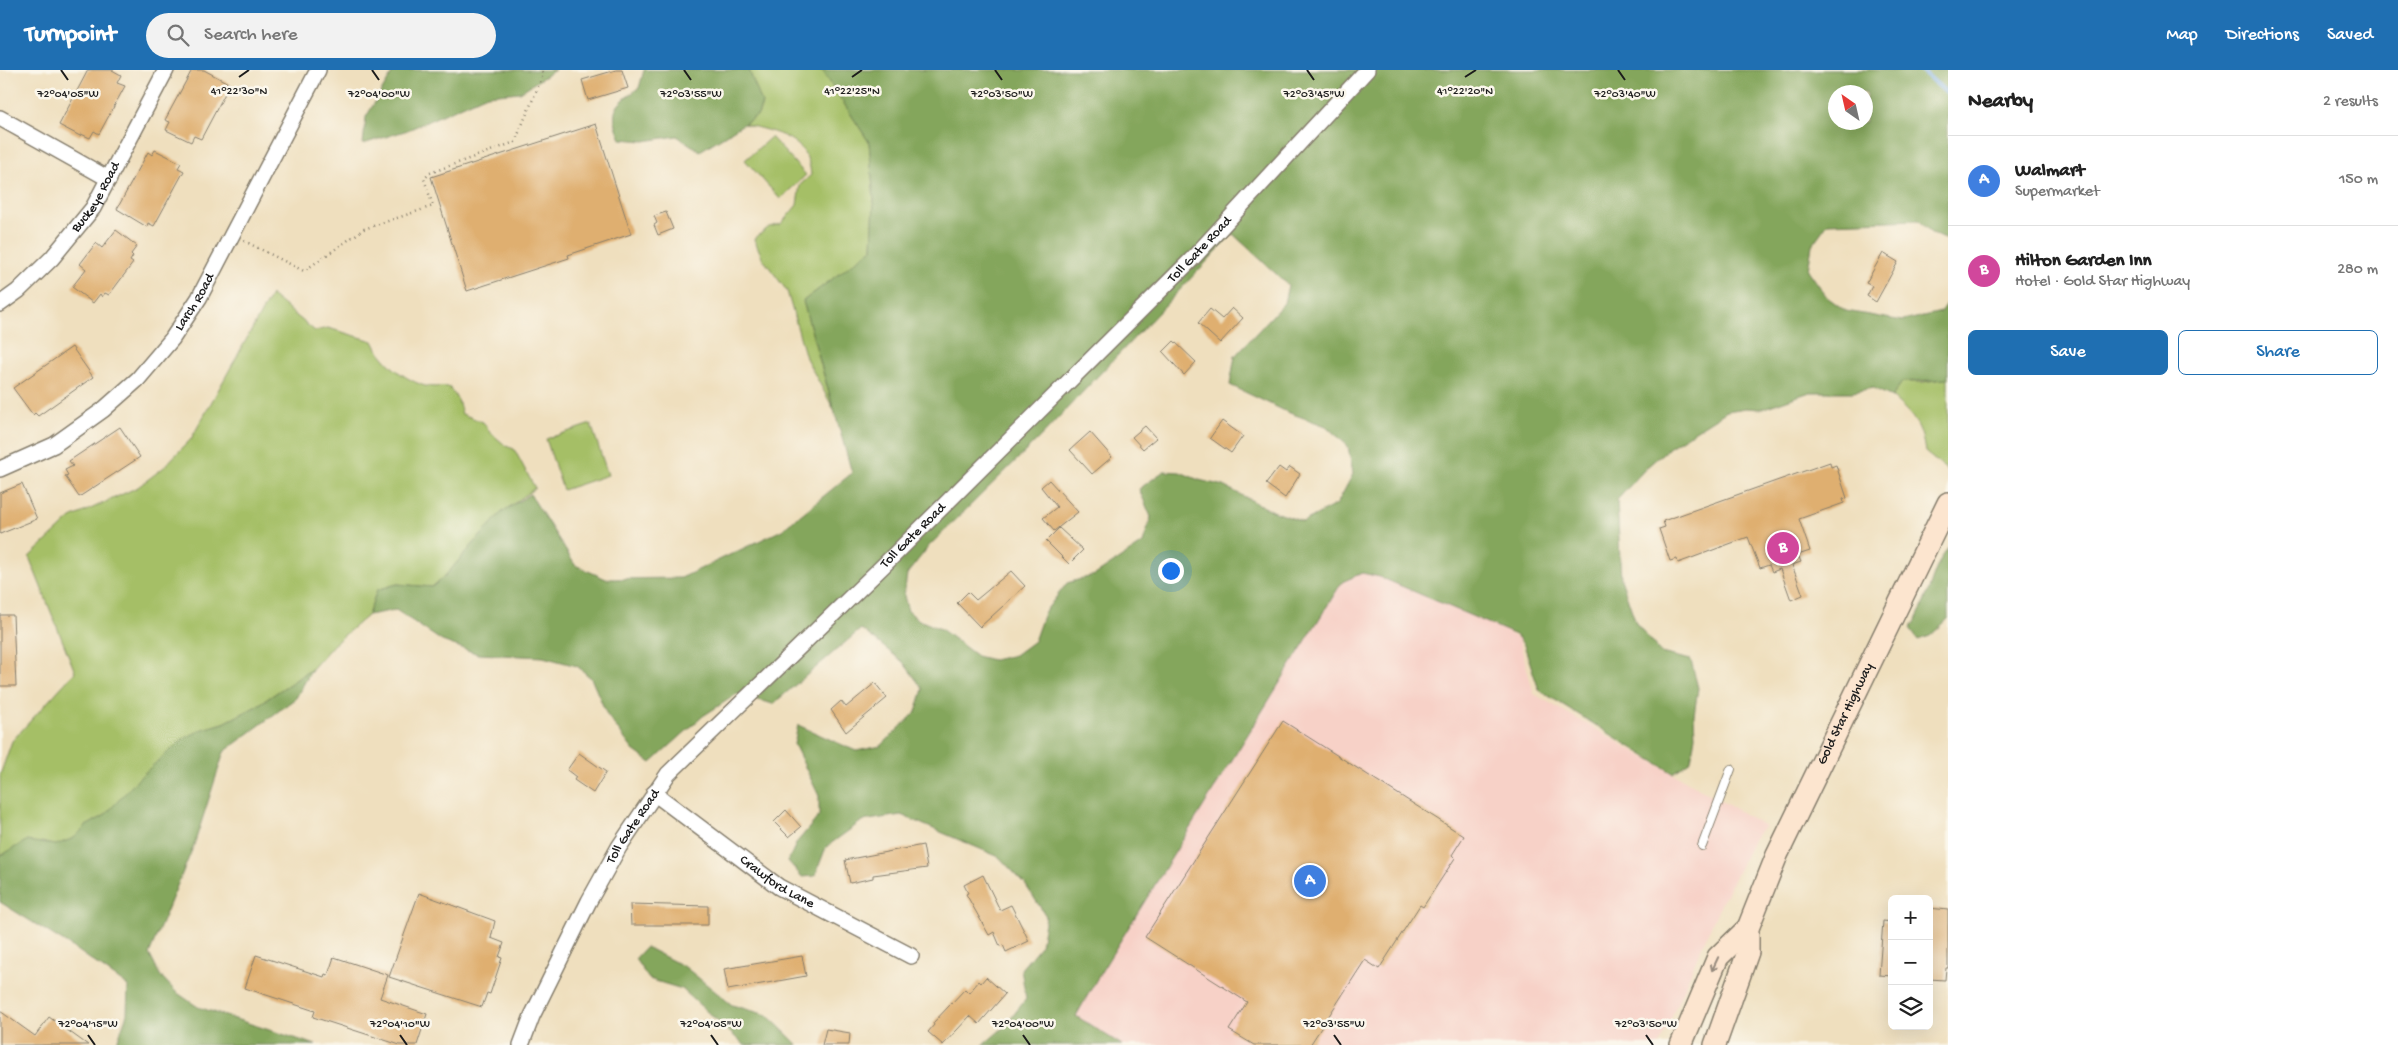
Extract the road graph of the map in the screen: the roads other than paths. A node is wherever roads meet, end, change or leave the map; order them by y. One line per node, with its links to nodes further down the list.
1 (166, 70): 5 (street, Buckeye Road)
2 (318, 70): 7 (street, Larch Road)
3 (1367, 70): 10 (street, Toll Gate Road)
4 (0, 118): 5 (street)
5 (109, 179): 6 (street, Buckeye Road)
6 (0, 304)
7 (0, 469)
8 (1948, 503): 12 (main road, Gold Star Highway)
9 (1731, 769): 11 (lane)
10 (654, 793): 13 (street, Crawford Lane); 14 (street, Toll Gate Road)
11 (1702, 846)
12 (1748, 928): 15 (main road, Gold Star Highway, one-way to 15); 16 (main road, Gold Star Highway)
13 (911, 956)
14 (521, 1045)
15 (1681, 1045)
16 (1715, 1045)

